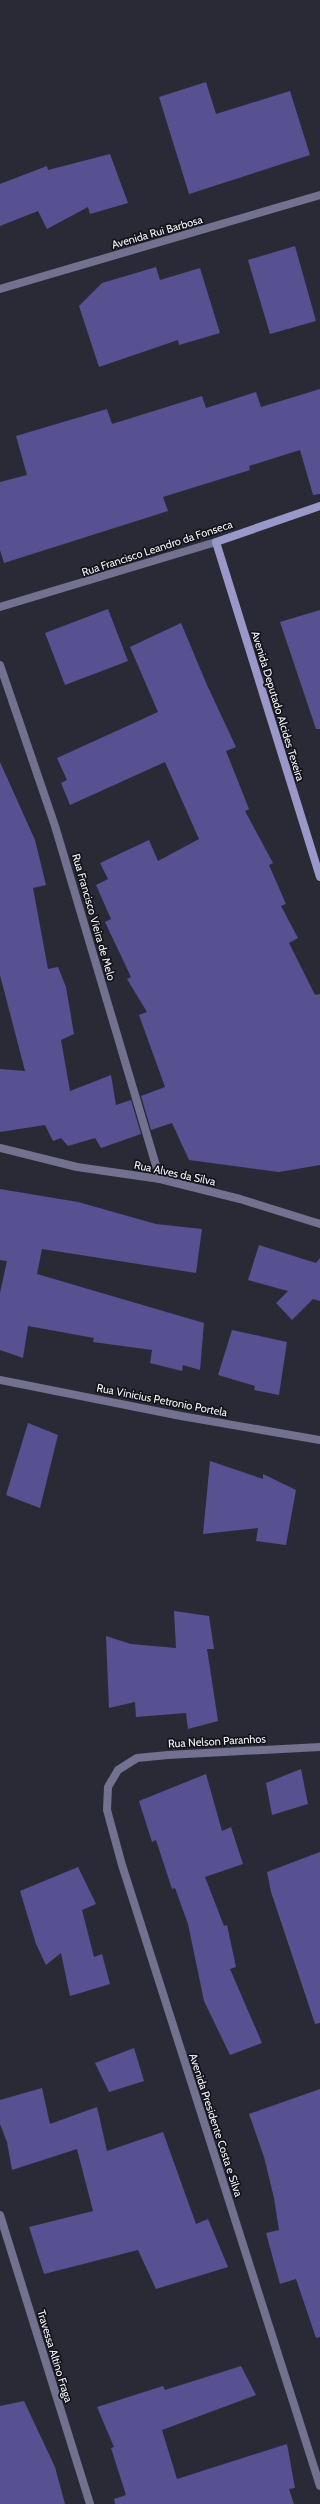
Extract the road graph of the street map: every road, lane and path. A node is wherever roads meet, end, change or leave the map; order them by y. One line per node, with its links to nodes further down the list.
1 (320, 195): 2 (street, Avenida Rui Barbosa)
2 (0, 289)
3 (320, 506): 4 (main road, Rua Francisco Leandro da Fonseca)
4 (216, 542): 5 (street, Rua Francisco Leandro da Fonseca); 7 (main road, Avenida Deputado Alcides Texeira)
5 (0, 607)
6 (0, 665): 9 (street, Rua Francisco Vieira de Melo)
7 (320, 877)
8 (0, 1148): 9 (street, Rua Alves da Silva)
9 (160, 1179): 10 (street, Rua Alves da Silva)
10 (320, 1224)
11 (0, 1380): 12 (street, Rua Vinicius Petronio Portela)
12 (320, 1440)
13 (320, 1747): 14 (street, Rua Nelson Paranhos)
14 (118, 1770): 16 (street, Avenida Presidente Costa e Silva)
15 (0, 2215): 17 (street, Travessa Altino Fraga)
16 (320, 2486)
17 (90, 2504)

